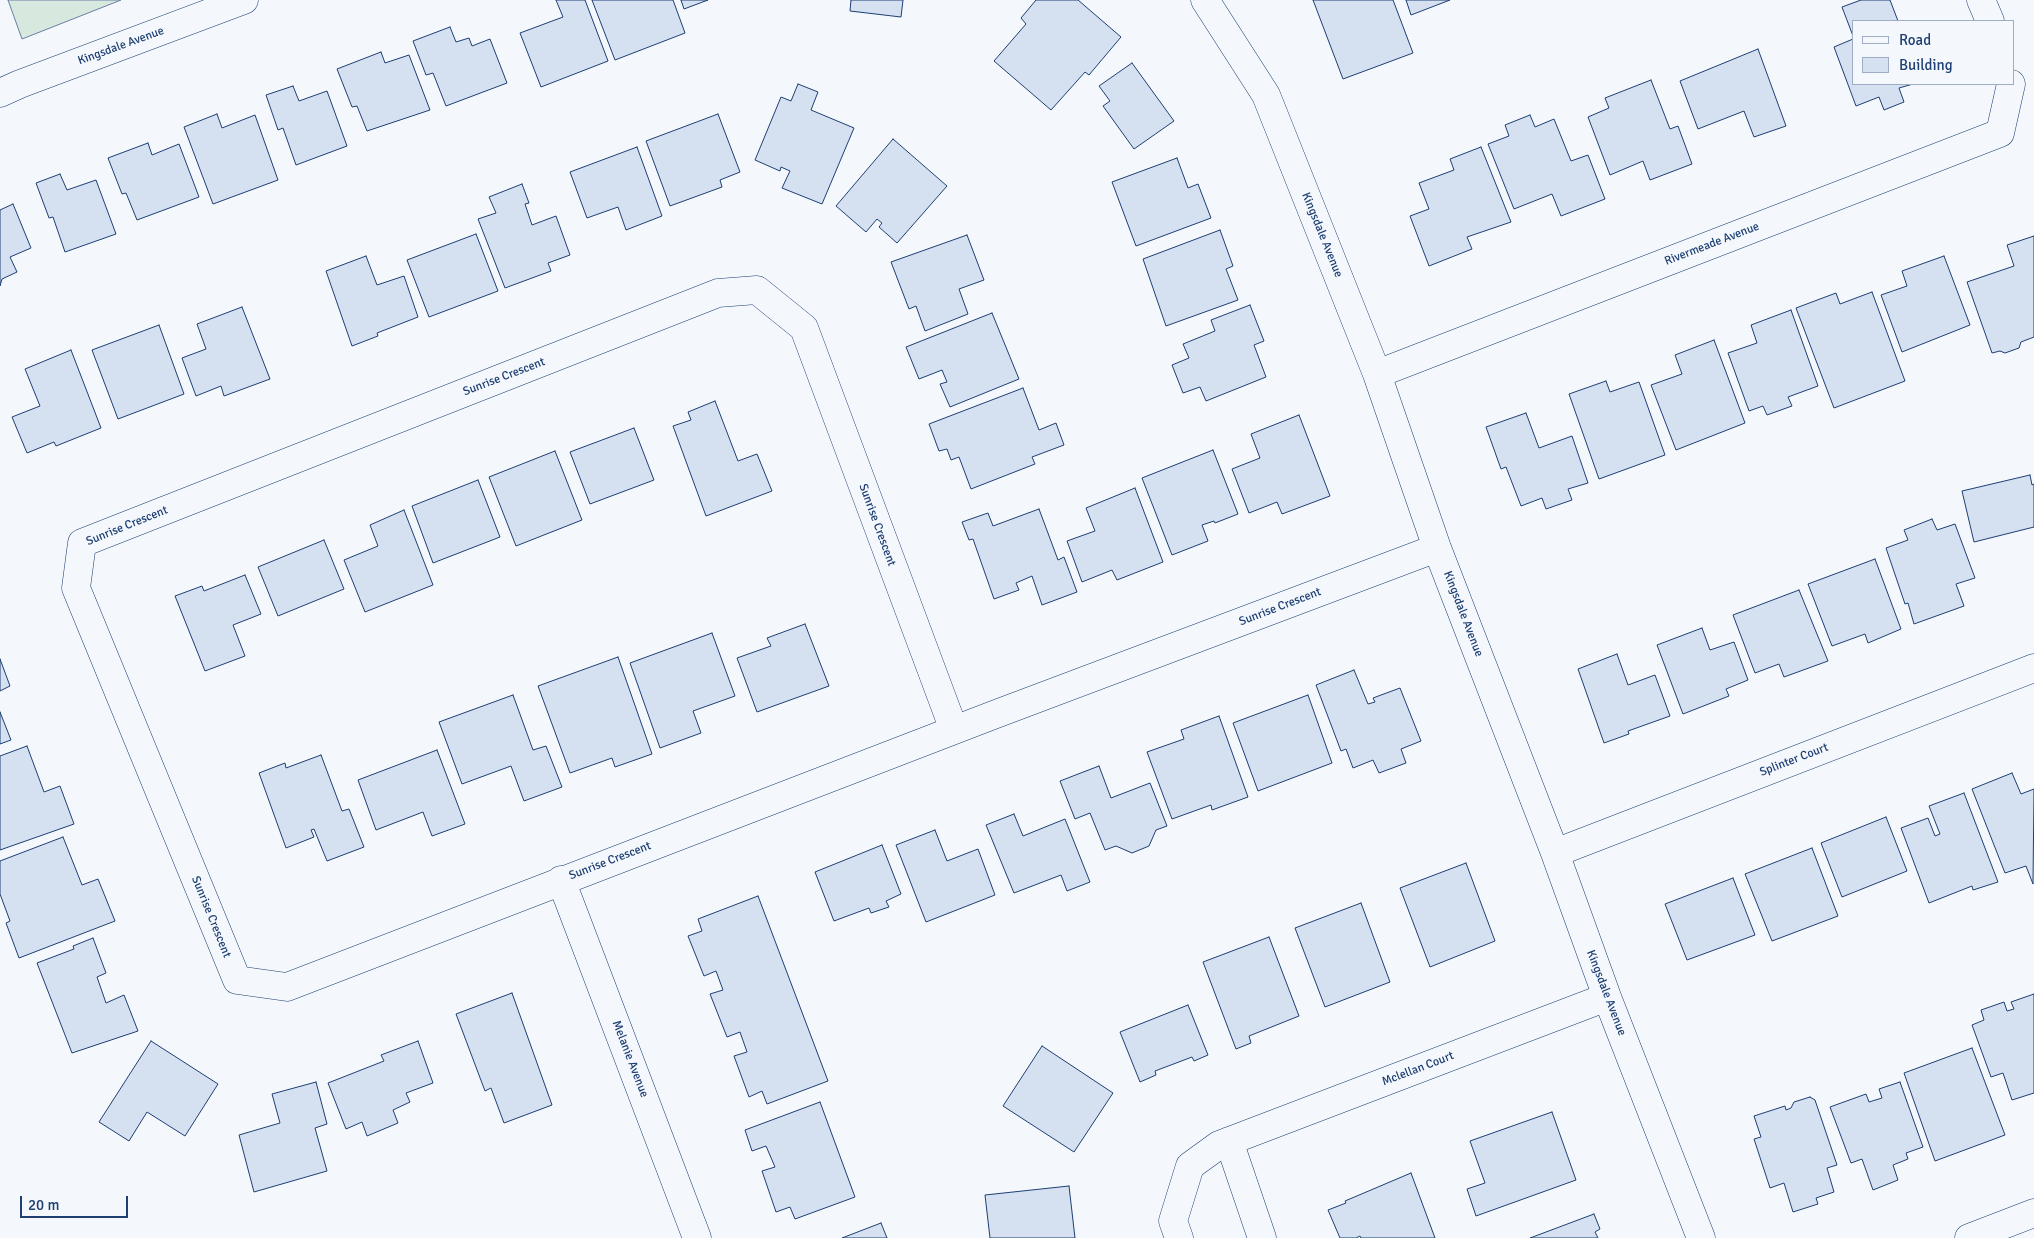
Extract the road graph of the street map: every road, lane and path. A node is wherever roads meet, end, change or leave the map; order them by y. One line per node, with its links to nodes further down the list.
1 (244, 0): 6 (street, Kingsdale Avenue)
2 (1206, 0): 7 (street, Kingsdale Avenue)
3 (1981, 0): 4 (street)
4 (1990, 20)
5 (2010, 85): 7 (street, Rivermeade Avenue)
6 (0, 93)
7 (1377, 374): 8 (street, Kingsdale Avenue)
8 (1437, 548): 10 (street, Sunrise Crescent); 11 (street, Kingsdale Avenue)
9 (2034, 668): 11 (street, Splinter Court)
10 (954, 730): 12 (street, Sunrise Crescent); 12 (street, Sunrise Crescent)
11 (1555, 853): 13 (street, Kingsdale Avenue)
12 (562, 880): 16 (street, Melanie Avenue)
13 (1607, 997): 14 (street, Mclellan Court); 19 (street, Kingsdale Avenue)
14 (1228, 1141): 17 (street, Mclellan Court); 18 (street)
15 (2034, 1213): 20 (street)
16 (698, 1238)
17 (1179, 1238)
18 (1262, 1238)
19 (1701, 1238)
20 (1969, 1238)

